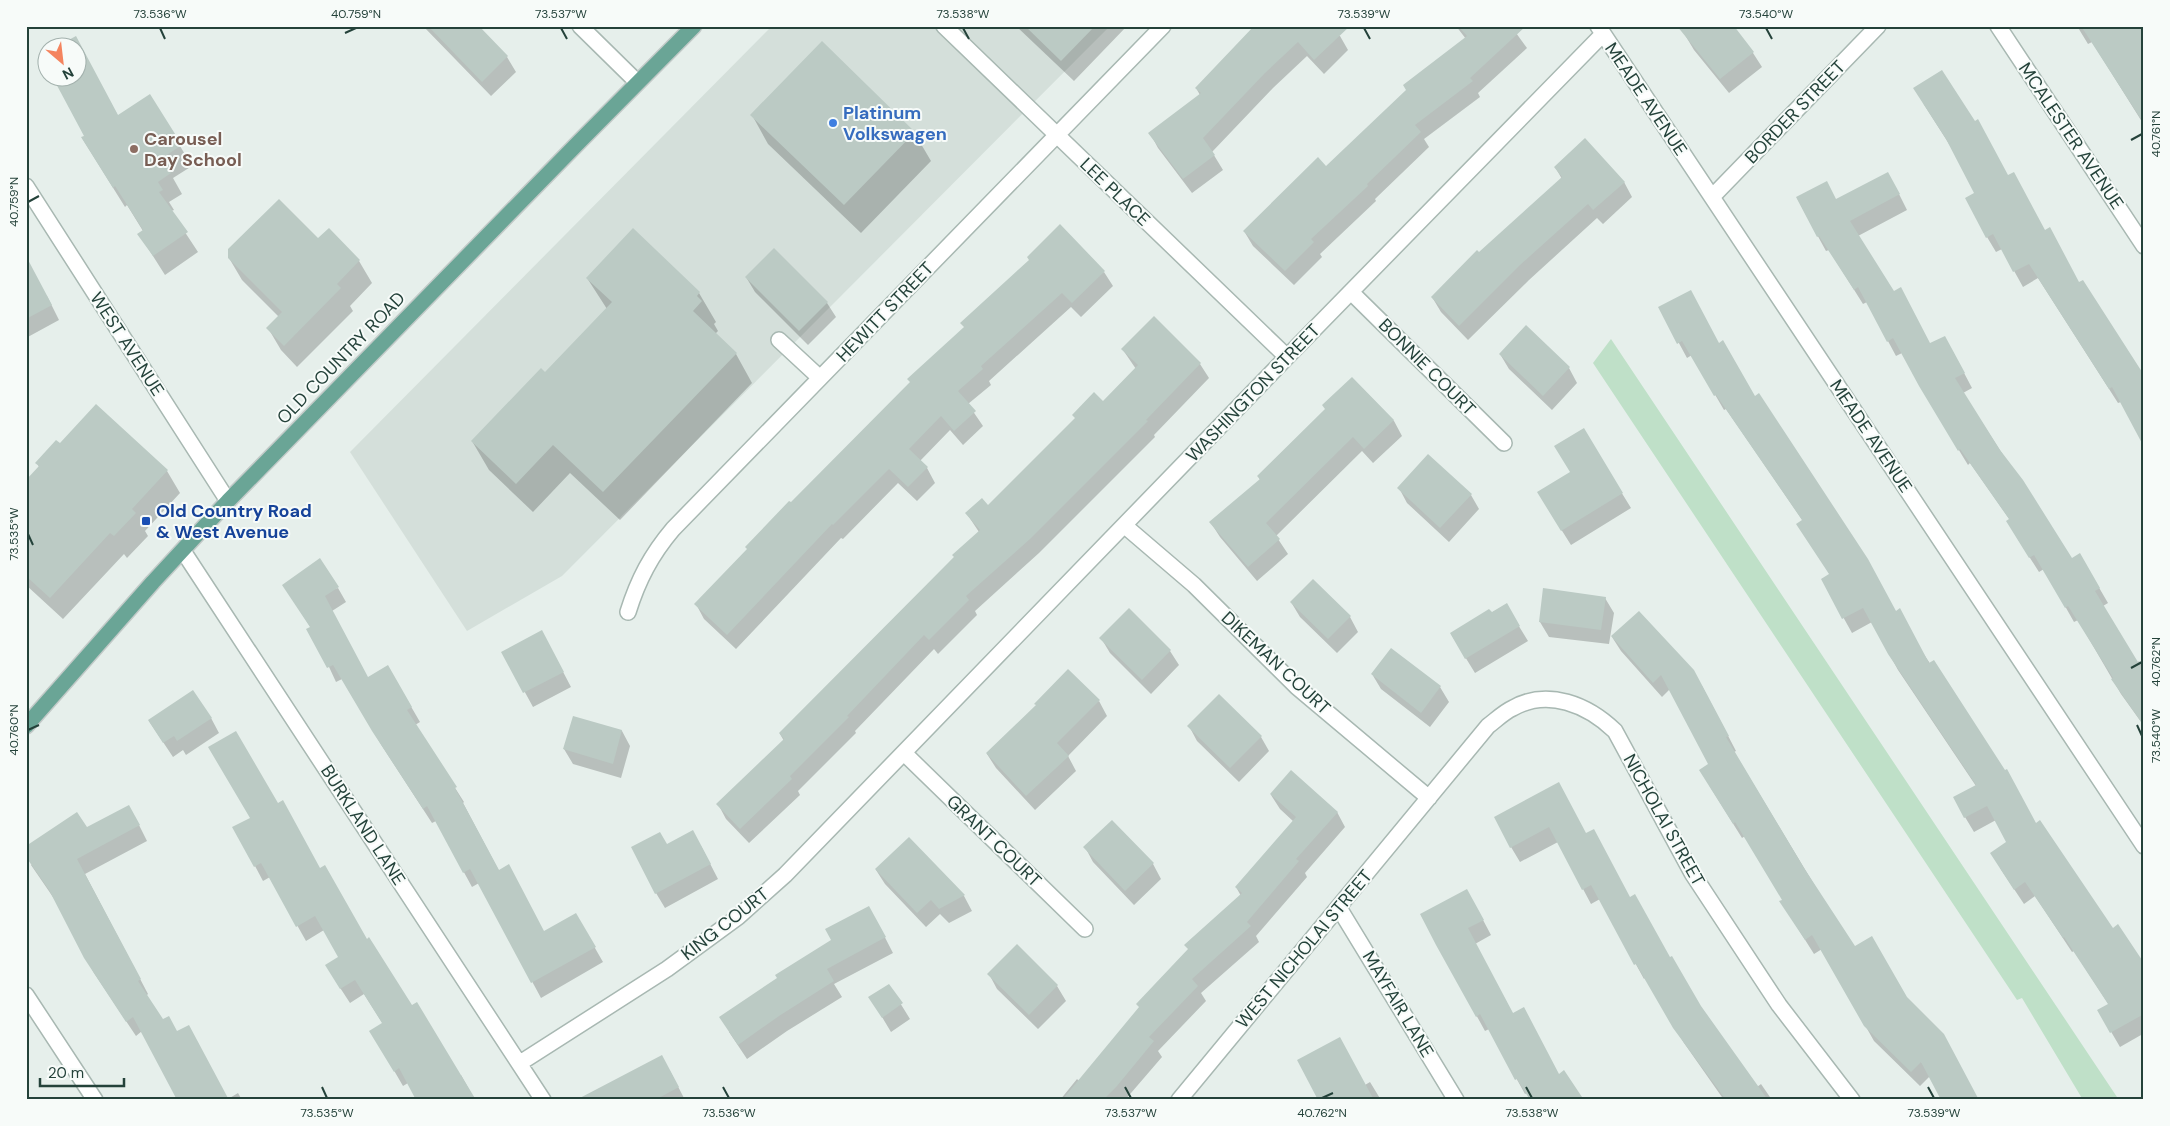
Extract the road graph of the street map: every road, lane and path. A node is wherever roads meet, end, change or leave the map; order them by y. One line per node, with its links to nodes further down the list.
1 (580, 26): 8 (street)
2 (694, 26): 8 (main road, OLD COUNTRY ROAD)
3 (944, 26): 9 (street, LEE PLACE)
4 (1163, 26): 9 (street, HEWITT STREET)
5 (1878, 26): 11 (street, BORDER STREET)
6 (1998, 26): 12 (street, MCALESTER AVENUE)
7 (1600, 30): 11 (street, MEADE AVENUE); 13 (street, WASHINGTON STREET)
8 (637, 82): 18 (main road, OLD COUNTRY ROAD)
9 (1057, 136): 15 (street, LEE PLACE); 16 (street, HEWITT STREET)
10 (26, 186): 18 (street, WEST AVENUE)
11 (1712, 197): 25 (street, MEADE AVENUE)
12 (2144, 246)
13 (1351, 292): 15 (street, WASHINGTON STREET); 17 (street, BONNIE COURT)
14 (779, 340): 16 (street)
15 (1287, 357): 19 (street, WASHINGTON STREET)
16 (820, 378): 21 (street, HEWITT STREET)
17 (1504, 443)
18 (228, 501): 20 (main road, OLD COUNTRY ROAD)
19 (1124, 526): 23 (street, WASHINGTON STREET); 24 (street, DIKEMAN COURT)
20 (183, 551): 22 (main road, OLD COUNTRY ROAD); 29 (street, BURKLAND LANE)
21 (628, 612)
22 (26, 726)
23 (904, 753): 27 (street, GRANT COURT); 29 (street, KING COURT)
24 (1429, 798): 26 (street, WEST NICHOLAI STREET); 34 (street, NICHOLAI STREET)
25 (2144, 846)
26 (1339, 908): 32 (street, WEST NICHOLAI STREET); 33 (street, MAYFAIR LANE)
27 (1085, 929)
28 (26, 995): 30 (street)
29 (520, 1063): 31 (street, BURKLAND LANE)
30 (95, 1100)
31 (544, 1100)
32 (1179, 1100)
33 (1456, 1100)
34 (1852, 1100)

